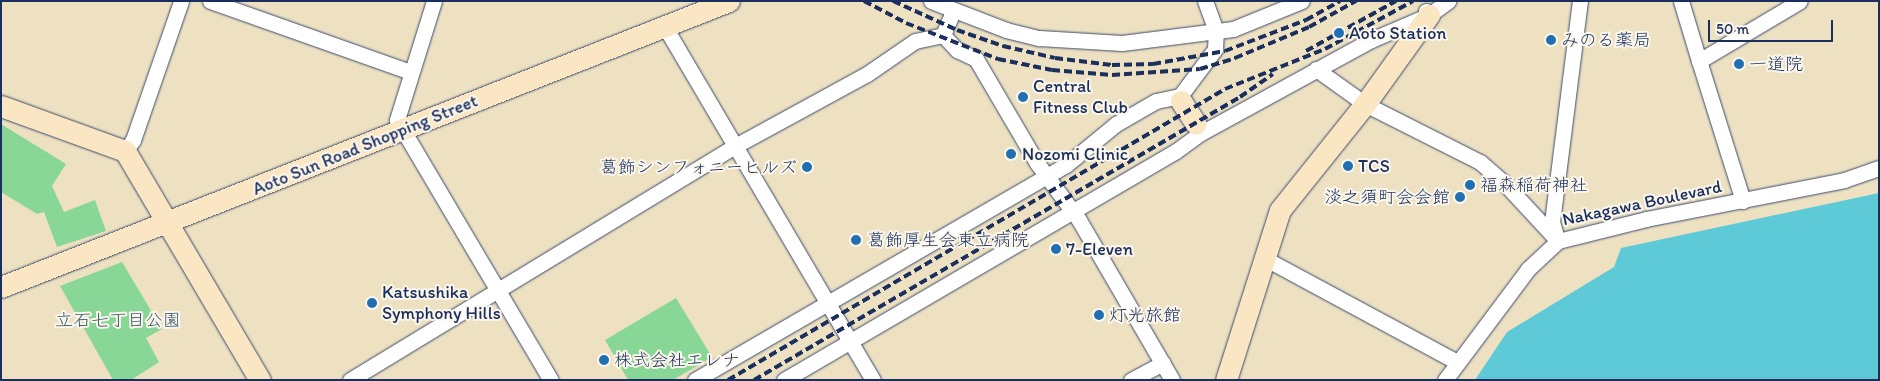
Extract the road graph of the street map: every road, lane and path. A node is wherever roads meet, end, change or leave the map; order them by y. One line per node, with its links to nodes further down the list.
1 (180, 1): 26 (street)
2 (210, 1): 19 (street)
3 (434, 1): 19 (street)
4 (729, 1): 14 (street, Aoto Sun Road Shopping Street)
5 (932, 1): 12 (street)
6 (1205, 1): 15 (street)
7 (1302, 1): 15 (street)
8 (1448, 1): 13 (street)
9 (1580, 1): 32 (street)
10 (1681, 1): 17 (street)
11 (1800, 1): 17 (street)
12 (953, 11): 15 (street); 16 (street)
13 (1427, 13): 18 (street); 21 (street)
14 (665, 27): 23 (street, Aoto Sun Road Shopping Street); 25 (street)
15 (1216, 31): 20 (street)
16 (943, 35): 25 (street); 28 (street)
17 (1699, 61): 29 (street)
18 (1316, 68): 21 (street); 24 (street)
19 (410, 72): 23 (street)
20 (1181, 99): 24 (street); 28 (street)
21 (1365, 104): 32 (street); 33 (street)
22 (1, 106): 26 (street)
23 (403, 129): 31 (street, Aoto Sun Road Shopping Street); 35 (street)
24 (1199, 129): 30 (street)
25 (735, 146): 35 (street); 36 (street)
26 (125, 151): 31 (street)
27 (1879, 168): 29 (street, Nakagawa Boulevard)
28 (1047, 176): 30 (street); 36 (street)
29 (1743, 201): 32 (street, Nakagawa Boulevard)
30 (1072, 211): 37 (street); 39 (street)
31 (168, 223): 34 (street, Aoto Sun Road Shopping Street); 40 (street)
32 (1558, 241): 38 (street, Nakagawa Boulevard)
33 (1264, 258): 38 (street); 48 (street)
34 (1, 288)
35 (500, 292): 41 (street); 42 (street)
36 (827, 302): 37 (street); 43 (street)
37 (851, 342): 44 (street); 45 (street)
38 (1458, 362): 49 (street, Nakagawa Boulevard)
39 (1163, 363): 46 (street); 47 (street)
40 (260, 380)
41 (350, 380)
42 (552, 380)
43 (695, 380)
44 (784, 380)
45 (873, 380)
46 (1131, 380)
47 (1172, 380)
48 (1226, 380)
49 (1445, 380)

